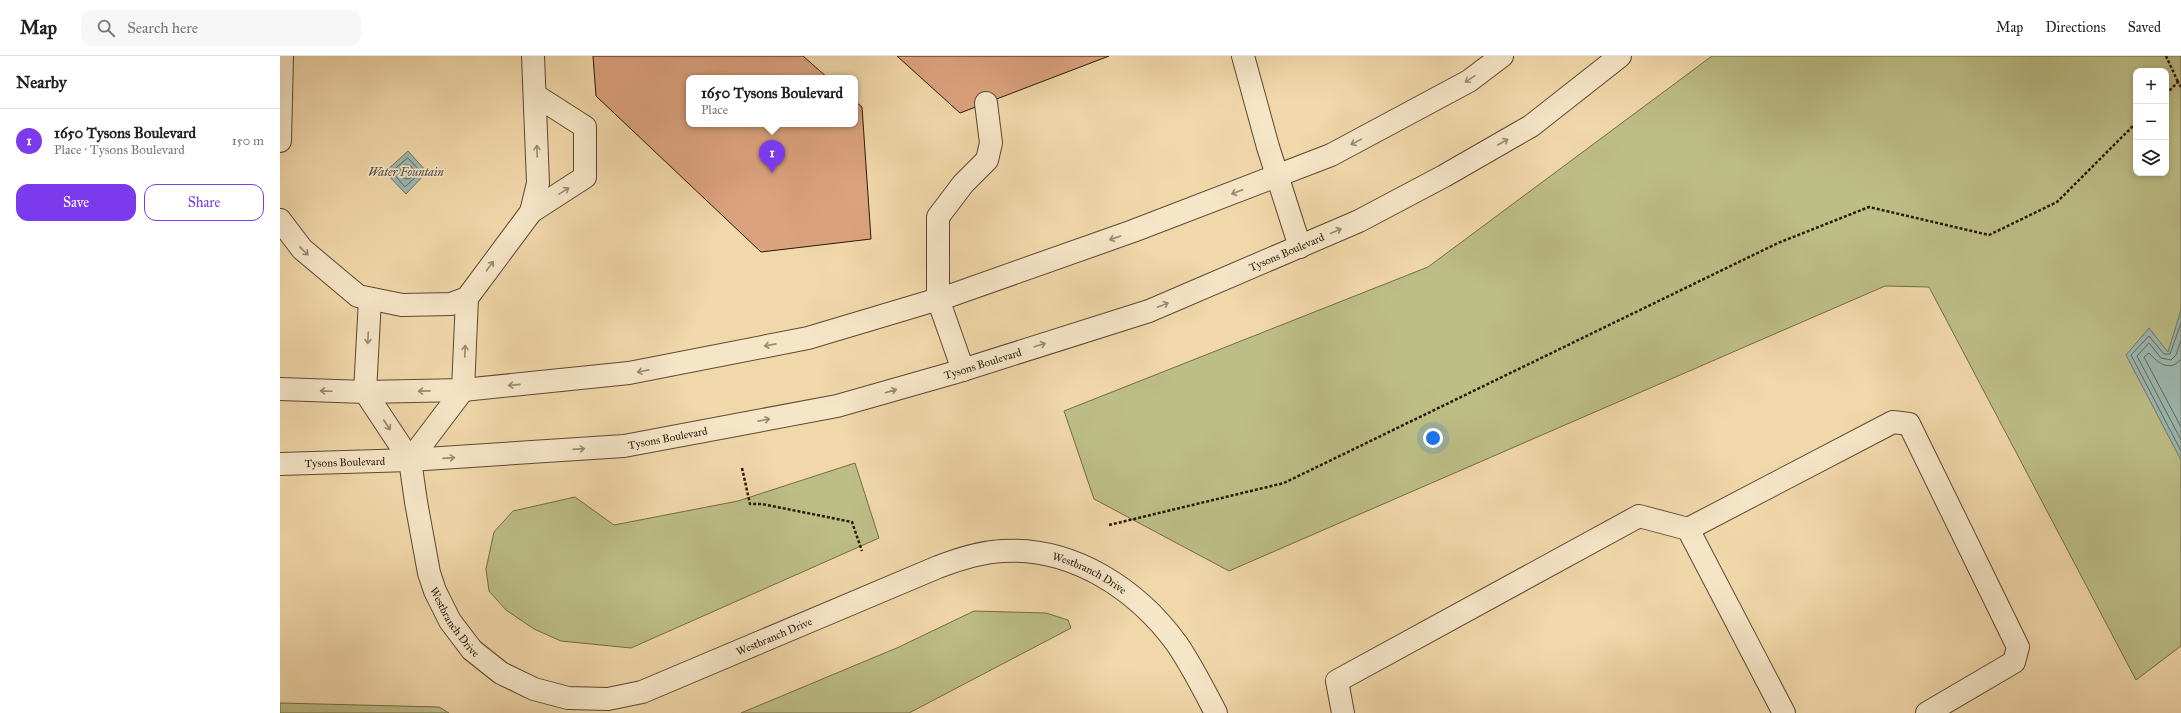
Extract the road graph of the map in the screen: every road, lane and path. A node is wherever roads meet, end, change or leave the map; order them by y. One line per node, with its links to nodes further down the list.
1 (282, 56): 10 (street)
2 (534, 56): 11 (street)
3 (1243, 56): 15 (street)
4 (1502, 56): 15 (street, one-way to 15)
5 (1620, 56): 18 (street, Tysons Boulevard, one-way to 5)
6 (2166, 56): 7 (path)
7 (2178, 82): 8 (path); 9 (path)
8 (2181, 87)
9 (2169, 91)
10 (281, 95): 14 (street)
11 (535, 95): 16 (street, one-way to 11); 16 (street, one-way to 11)
12 (986, 103): 21 (street)
13 (2133, 126): 29 (path)
14 (280, 141)
15 (1277, 176): 18 (street); 21 (street, one-way to 21)
16 (531, 212): 19 (street, one-way to 16)
17 (280, 220): 20 (street, one-way to 20)
18 (1300, 247): 22 (street, Tysons Boulevard, one-way to 18)
19 (467, 298): 20 (street); 24 (street, one-way to 19)
20 (370, 299): 25 (street, one-way to 25)
21 (938, 299): 22 (street); 24 (street, one-way to 24)
22 (963, 370): 26 (street, Tysons Boulevard, one-way to 22)
23 (280, 389): 25 (street, one-way to 23)
24 (463, 390): 25 (street, one-way to 25); 26 (street)
25 (365, 392): 26 (street, Westbranch Drive, one-way to 26)
26 (410, 460): 27 (street, Tysons Boulevard); 32 (street, Westbranch Drive)
27 (280, 464)
28 (742, 468): 31 (path)
29 (1109, 525)
30 (1688, 529): 33 (street); 34 (street); 35 (street)
31 (862, 551)
32 (1216, 713)
33 (1343, 713)
34 (1784, 713)
35 (1927, 713)

